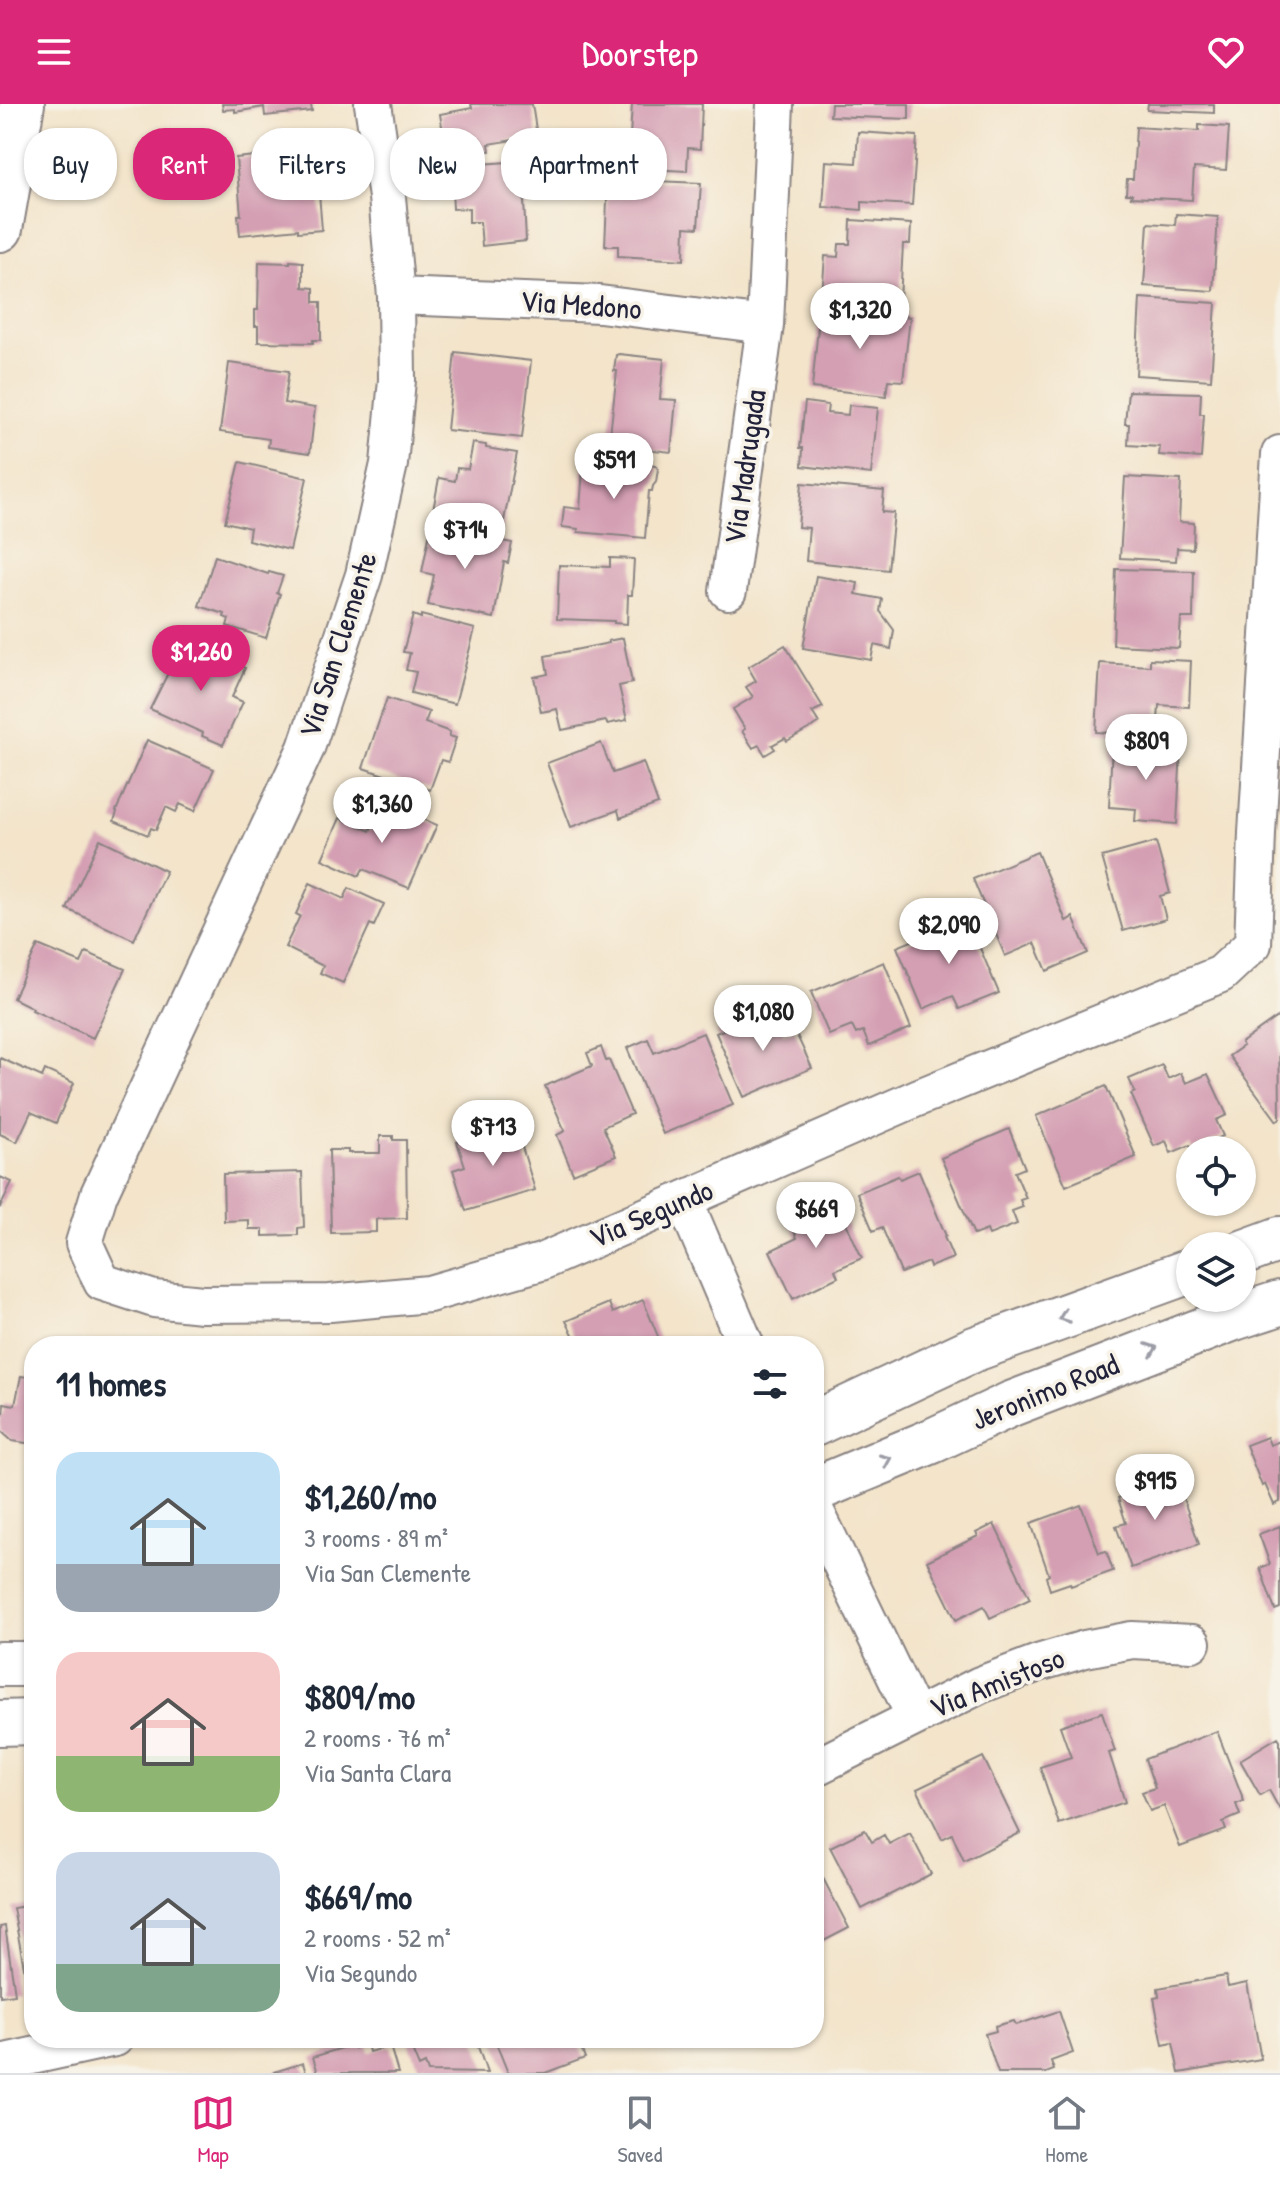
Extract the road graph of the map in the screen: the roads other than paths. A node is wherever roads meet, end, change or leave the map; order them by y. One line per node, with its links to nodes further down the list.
1 (373, 104): 5 (street, Via San Clemente)
2 (775, 104): 6 (street, Via Madrugada)
3 (13, 127): 4 (main road)
4 (0, 229)
5 (396, 296): 6 (street, Via Medono); 13 (street, Via San Clemente)
6 (765, 325): 8 (street, Via Madrugada)
7 (1280, 454): 9 (street, Via Segundo)
8 (728, 591)
9 (684, 1200): 13 (street, Via Segundo); 15 (street)
10 (1280, 1239): 11 (main road)
11 (1256, 1248)
12 (1176, 1276): 16 (main road, Jeronimo Road, one-way to 16)
13 (102, 1282)
14 (1280, 1303): 17 (main road, Jeronimo Road, one-way to 14)
15 (742, 1336)
16 (824, 1419)
17 (824, 1486)
18 (824, 1529): 22 (street)
19 (1192, 1643): 22 (street, Via Amistoso)
20 (0, 1664): 21 (main road)
21 (24, 1664)
22 (915, 1717): 25 (street, Via Amistoso)
23 (24, 1722): 24 (main road)
24 (0, 1723)
25 (824, 1763)
26 (69, 2048): 27 (street)
27 (0, 2063)

